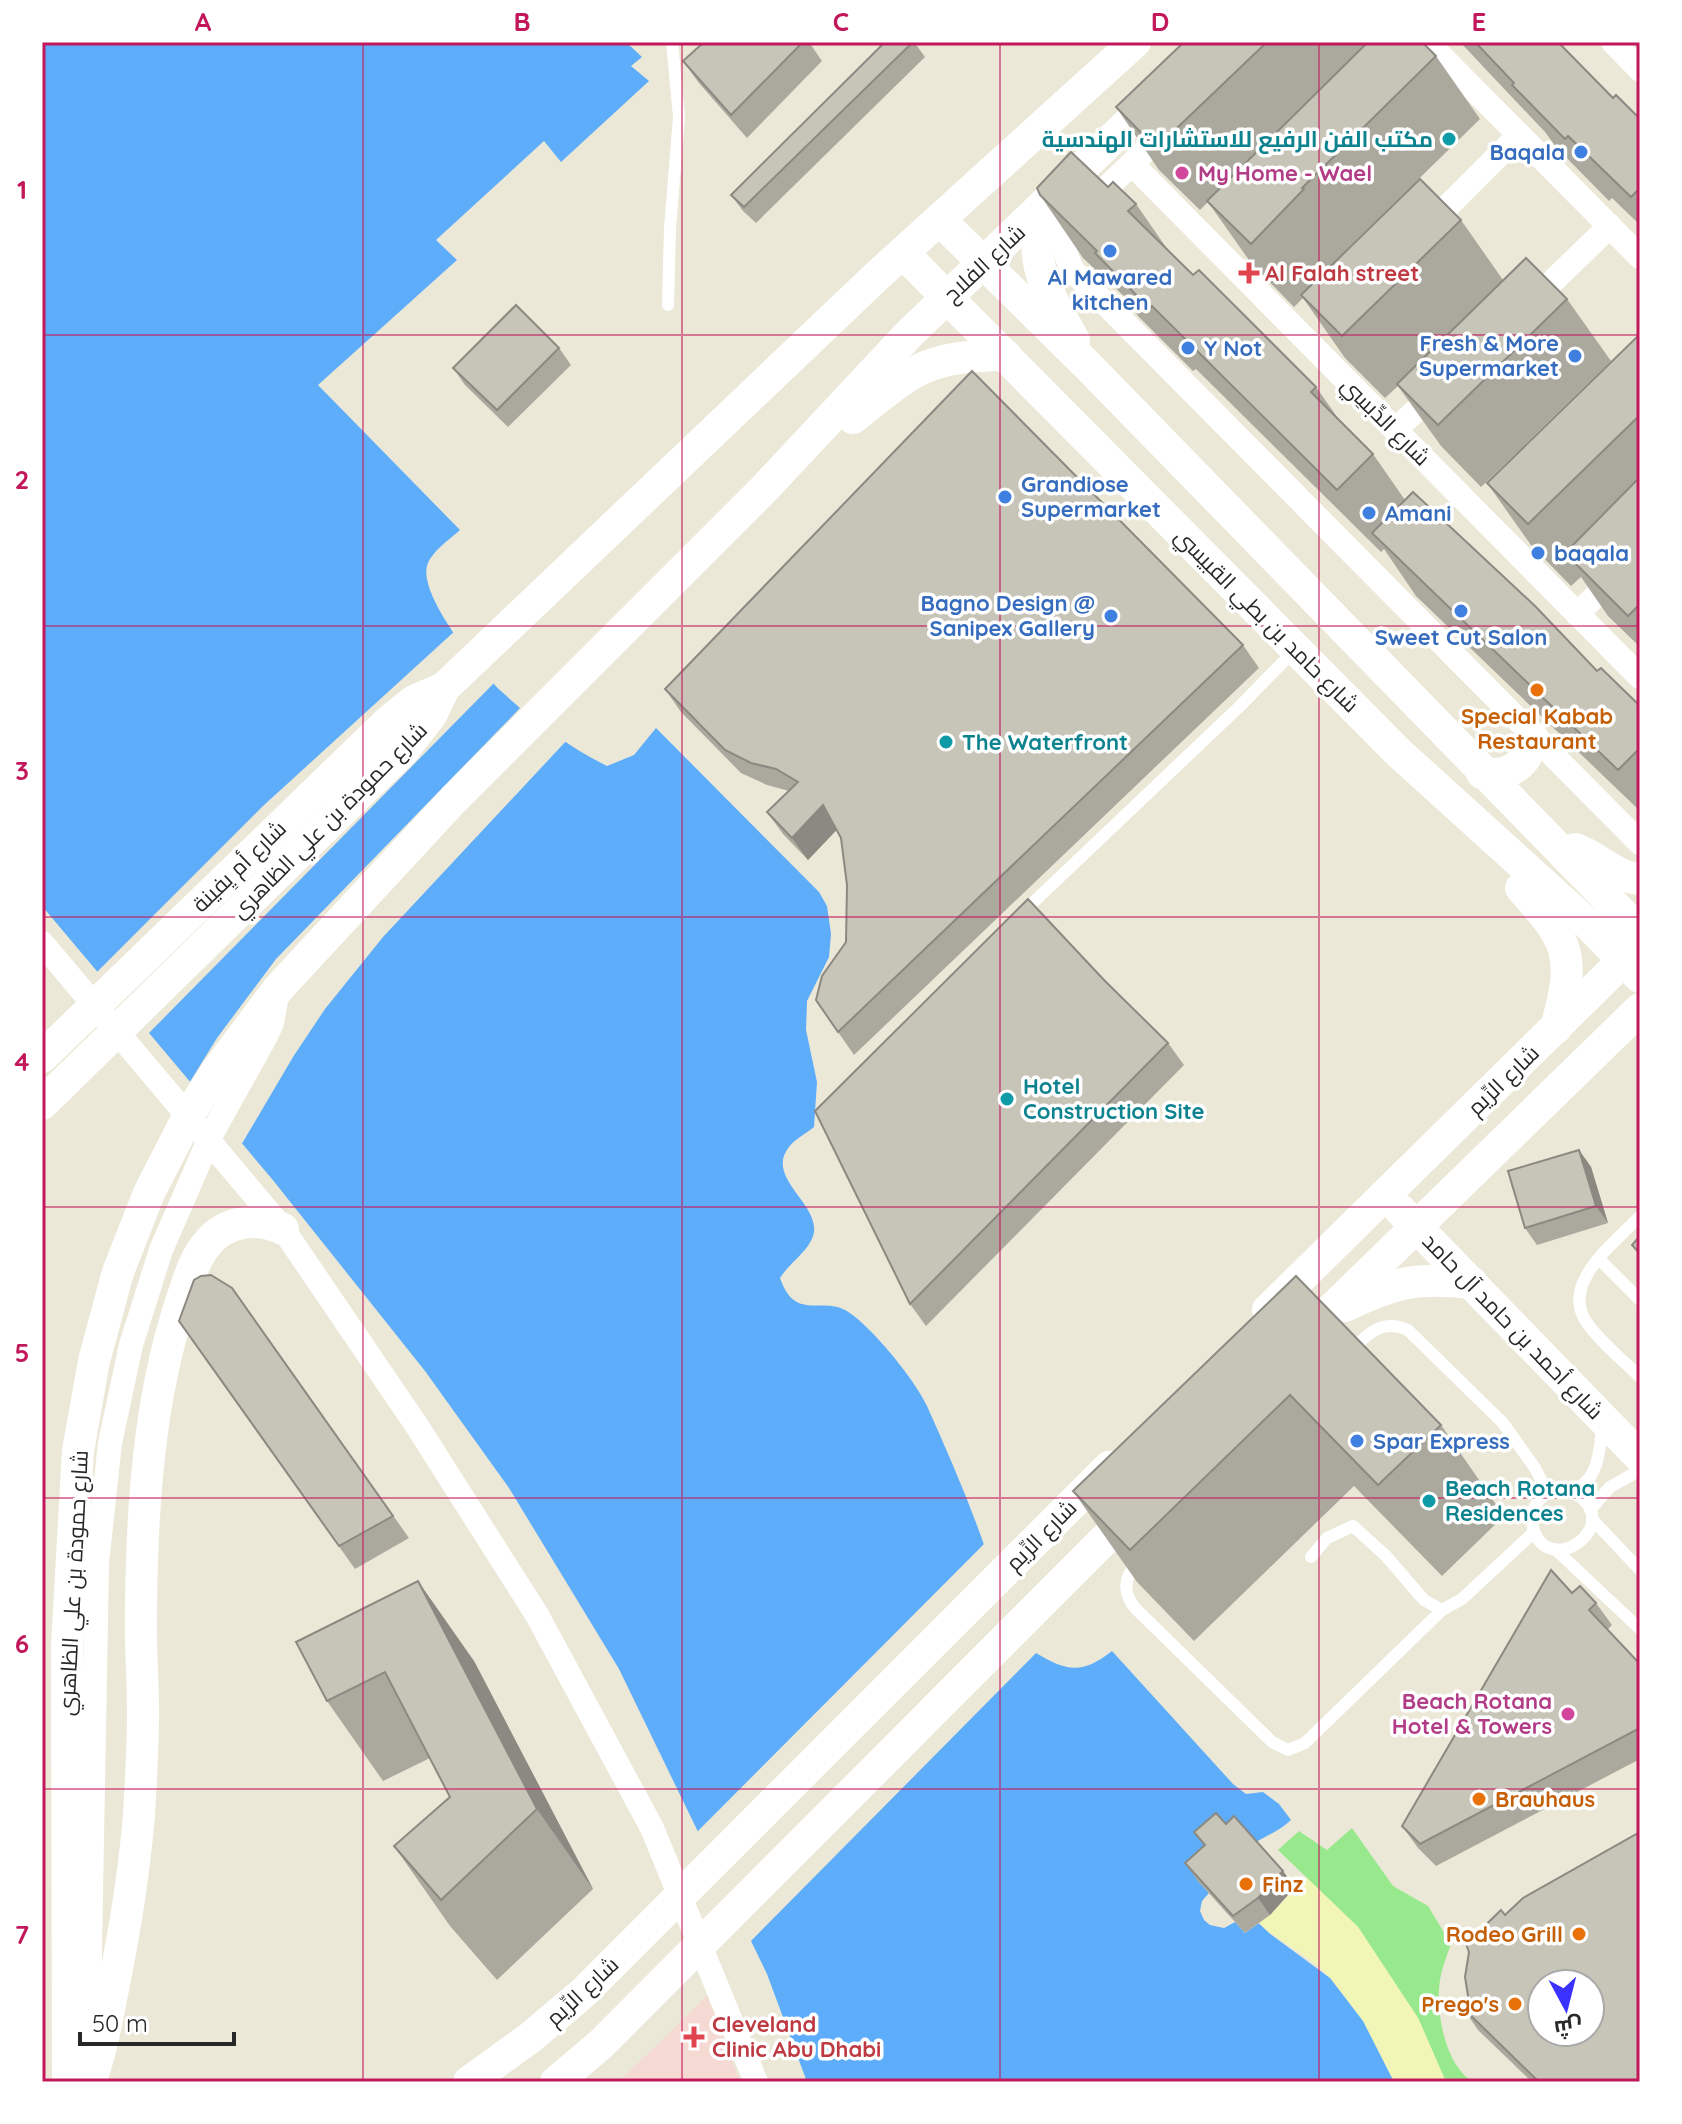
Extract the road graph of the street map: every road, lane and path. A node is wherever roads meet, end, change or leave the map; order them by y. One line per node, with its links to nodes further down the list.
1 (672, 42): 20 (lane)
2 (1135, 42): 11 (main road)
3 (1213, 42): 7 (main road, شارع الفلاح)
4 (1613, 42): 6 (street)
5 (1421, 46): 8 (street)
6 (1640, 70)
7 (1196, 88): 9 (street); 10 (main road, شارع الفلاح)
8 (1519, 135): 13 (street); 14 (street)
9 (1132, 164): 15 (street, شارع الدِّبسِي); 36 (street)
10 (1063, 188): 18 (main road, شارع الفلاح); 25 (main road)
11 (940, 220): 16 (main road); 18 (main road)
12 (1235, 225): 15 (street)
13 (1610, 226): 17 (street); 22 (street)
14 (1409, 245)
15 (1213, 246): 23 (street, شارع الدِّبسِي)
16 (903, 253): 19 (main road, شارع حامد بن بطي القبيسي); 35 (main road, شارع حمودة بن علي الظاهري)
17 (1640, 257)
18 (983, 265): 19 (main road, شارع الفلاح); 25 (main road)
19 (947, 298): 24 (main road, شارع حامد بن بطي القبيسي); 28 (main road, شارع الفلاح)
20 (668, 305)
21 (1332, 322): 23 (street)
22 (1508, 323)
23 (1310, 344): 27 (street, شارع الدِّبسِي)
24 (1005, 355): 28 (main road); 33 (main road, شارع حامد بن بطي القبيسي)
25 (1089, 367): 38 (main road)
26 (1452, 377): 27 (street)
27 (1395, 430): 30 (street, شارع الدِّبسِي)
28 (763, 490): 46 (main road, شارع حمودة بن علي الظاهري)
29 (1510, 504): 30 (street)
30 (1489, 525): 32 (street, شارع الدِّبسِي)
31 (1640, 553): 32 (street)
32 (1577, 614): 34 (street, شارع الدِّبسِي)
33 (1296, 649): 37 (main road, شارع حامد بن بطي القبيسي); 42 (lane)
34 (1640, 677)
35 (444, 688): 50 (main road, شارع أم يِفينة); 52 (main road, شارع حمودة بن علي الظاهري)
36 (1532, 737): 38 (main road); 39 (street)
37 (1399, 753): 45 (main road, شارع حامد بن بطي القبيسي); 49 (main road)
38 (1482, 773): 40 (main road)
39 (1640, 843)
40 (1559, 847): 41 (main road); 43 (main road)
41 (1640, 879)
42 (1008, 926)
43 (1640, 932)
44 (42, 943): 48 (street)
45 (1635, 960): 49 (main road, شارع الرِّيم)
46 (278, 989): 81 (main road, شارع حمودة بن علي الظاهري); 82 (street, شارع حمودة بن علي الظاهري)
47 (1640, 1009): 55 (main road, شارع الرِّيم)
48 (101, 1012): 51 (street); 56 (street)
49 (1556, 1028): 53 (main road, شارع الرِّيم)
50 (42, 1057)
51 (42, 1068)
52 (42, 1104)
53 (1385, 1195): 55 (main road, شارع أحمد بن حامد آل حامد); 61 (main road, شارع الرِّيم)
54 (1640, 1216): 57 (lane)
55 (1415, 1225): 58 (main road, شارع أحمد بن حامد آل حامد); 60 (main road, شارع الرِّيم)
56 (283, 1229): 82 (main road); 84 (street)
57 (1600, 1260): 59 (lane); 64 (lane)
58 (1472, 1283): 60 (main road); 65 (main road, شارع أحمد بن حامد آل حامد)
59 (1640, 1300)
60 (1324, 1316): 62 (main road, شارع الرِّيم)
61 (1251, 1326)
62 (1282, 1359)
63 (1336, 1366): 71 (lane)
64 (1640, 1377)
65 (1603, 1420): 67 (main road, شارع أحمد بن حامد آل حامد); 70 (lane)
66 (1127, 1449): 83 (main road, شارع الرِّيم)
67 (1640, 1457)
68 (1640, 1470): 72 (lane)
69 (1156, 1488): 80 (main road)
70 (1570, 1491): 71 (lane); 72 (lane)
71 (1548, 1493): 73 (lane)
72 (1591, 1514): 74 (lane); 77 (lane)
73 (1534, 1532): 74 (lane); 78 (lane)
74 (1555, 1549): 79 (lane)
75 (1148, 1552): 78 (lane)
76 (1311, 1557): 78 (lane)
77 (1640, 1570)
78 (1442, 1610)
79 (1640, 1629)
80 (575, 2073)
81 (68, 2082)
82 (89, 2082)
83 (469, 2082)
84 (756, 2082)

